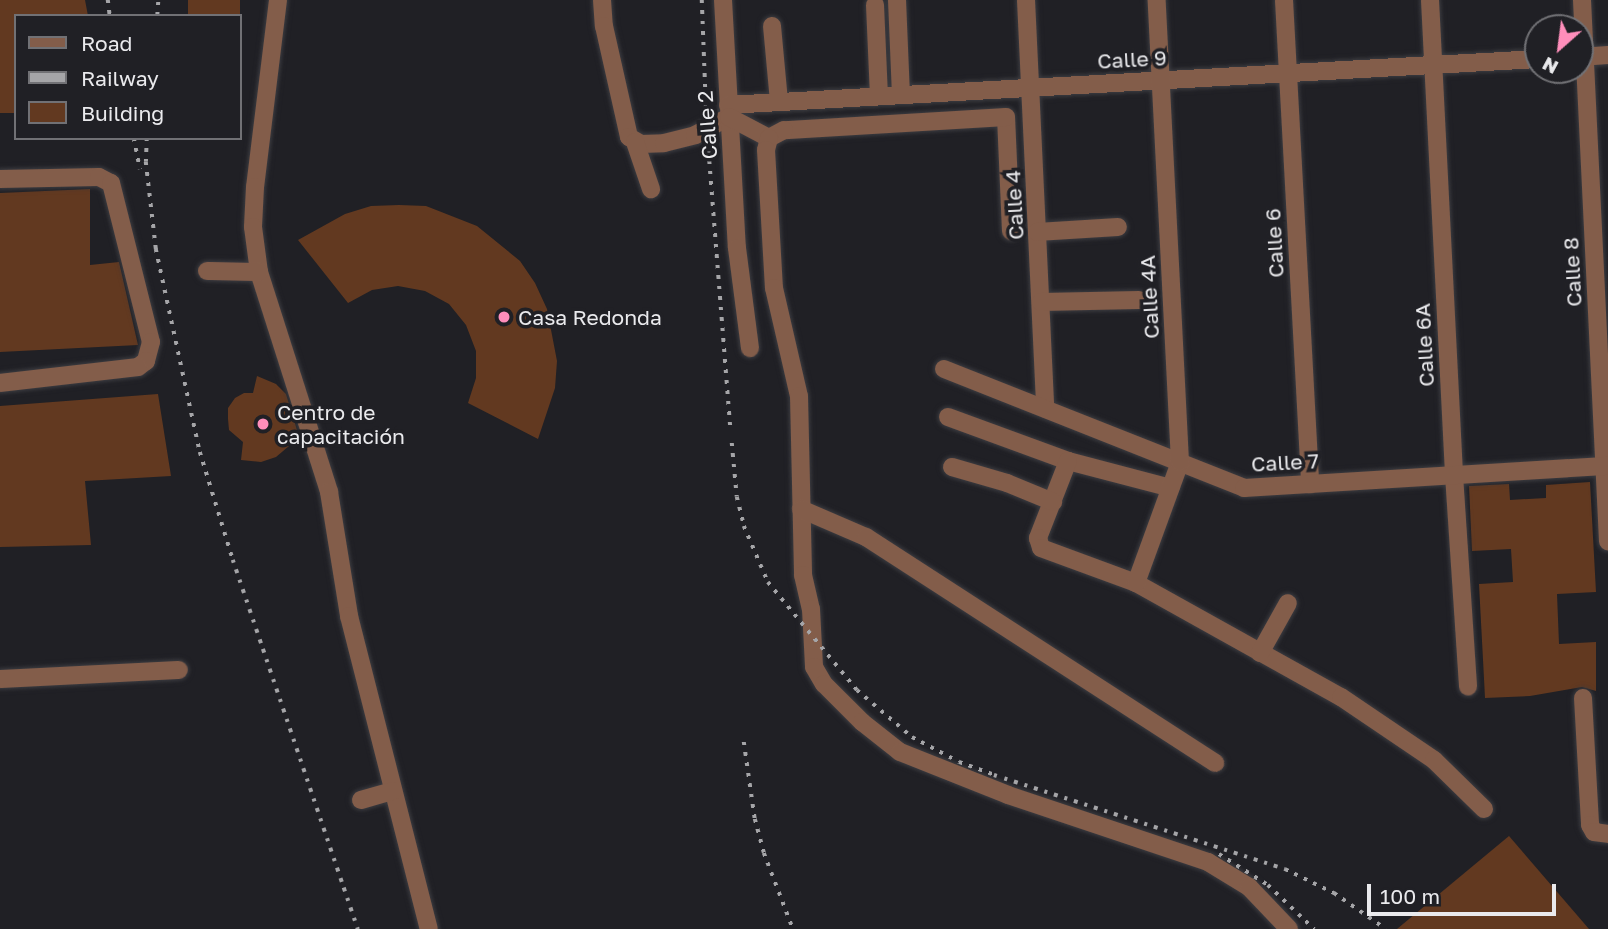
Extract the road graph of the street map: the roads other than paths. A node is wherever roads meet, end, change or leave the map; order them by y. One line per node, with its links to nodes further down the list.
1 (278, 0): 31 (street)
2 (602, 0): 24 (street)
3 (723, 0): 21 (street, Calle 2)
4 (897, 0): 18 (street)
5 (1027, 0): 16 (street, Calle 4)
6 (1157, 0): 14 (street, Calle 4A)
7 (1284, 0): 13 (street, Calle 6)
8 (1430, 0): 12 (street, Calle 6A)
9 (875, 5): 19 (street)
10 (772, 26): 20 (street)
11 (1524, 60): 12 (street, Calle 9)
12 (1433, 65): 13 (street, Calle 9); 43 (street, Calle 6A)
13 (1288, 73): 14 (street, Calle 9); 44 (street, Calle 6)
14 (1161, 80): 16 (street, Calle 9); 40 (street, Calle 4A)
15 (1584, 84): 42 (street, Calle 8)
16 (1031, 88): 17 (street, Calle 9); 29 (street, Calle 4)
17 (1005, 89): 18 (street, Calle 9); 22 (street)
18 (901, 95): 19 (street, Calle 9)
19 (879, 96): 20 (street, Calle 9)
20 (779, 102): 21 (street, Calle 9)
21 (728, 111): 23 (street); 24 (street); 34 (street, Calle 2)
22 (1006, 117): 23 (street); 28 (street)
23 (769, 138): 47 (street)
24 (635, 142): 26 (street)
25 (0, 179): 36 (street)
26 (651, 189)
27 (1118, 227): 29 (street)
28 (1011, 232)
29 (1037, 232): 33 (street, Calle 4)
30 (207, 271): 31 (street)
31 (259, 272): 57 (street)
32 (1139, 300): 33 (street)
33 (1041, 302): 37 (street, Calle 4)
34 (750, 348)
35 (944, 369): 37 (street, Calle 7)
36 (0, 383)
37 (1045, 409): 40 (street, Calle 7)
38 (948, 417): 39 (street)
39 (1068, 461): 45 (street); 46 (street)
40 (1180, 462): 44 (street, Calle 7); 45 (street, Calle 4A)
41 (952, 467): 46 (street)
42 (1606, 467): 43 (street, Calle 7); 48 (street, Calle 8)
43 (1454, 475): 44 (street, Calle 7); 54 (street, Calle 6A)
44 (1310, 484)
45 (1171, 488): 49 (street, Calle 4A)
46 (1053, 502): 49 (street)
47 (801, 509): 56 (street); 62 (street)
48 (1608, 541)
49 (1136, 583): 51 (street)
50 (1288, 603): 51 (street)
51 (1260, 653): 59 (street)
52 (179, 670): 53 (street)
53 (0, 680)
54 (1468, 687)
55 (1583, 698): 60 (street)
56 (1215, 763)
57 (394, 791): 58 (street); 61 (street)
58 (361, 800)
59 (1485, 809)
60 (1608, 834)
61 (429, 929)
62 (1289, 929)

